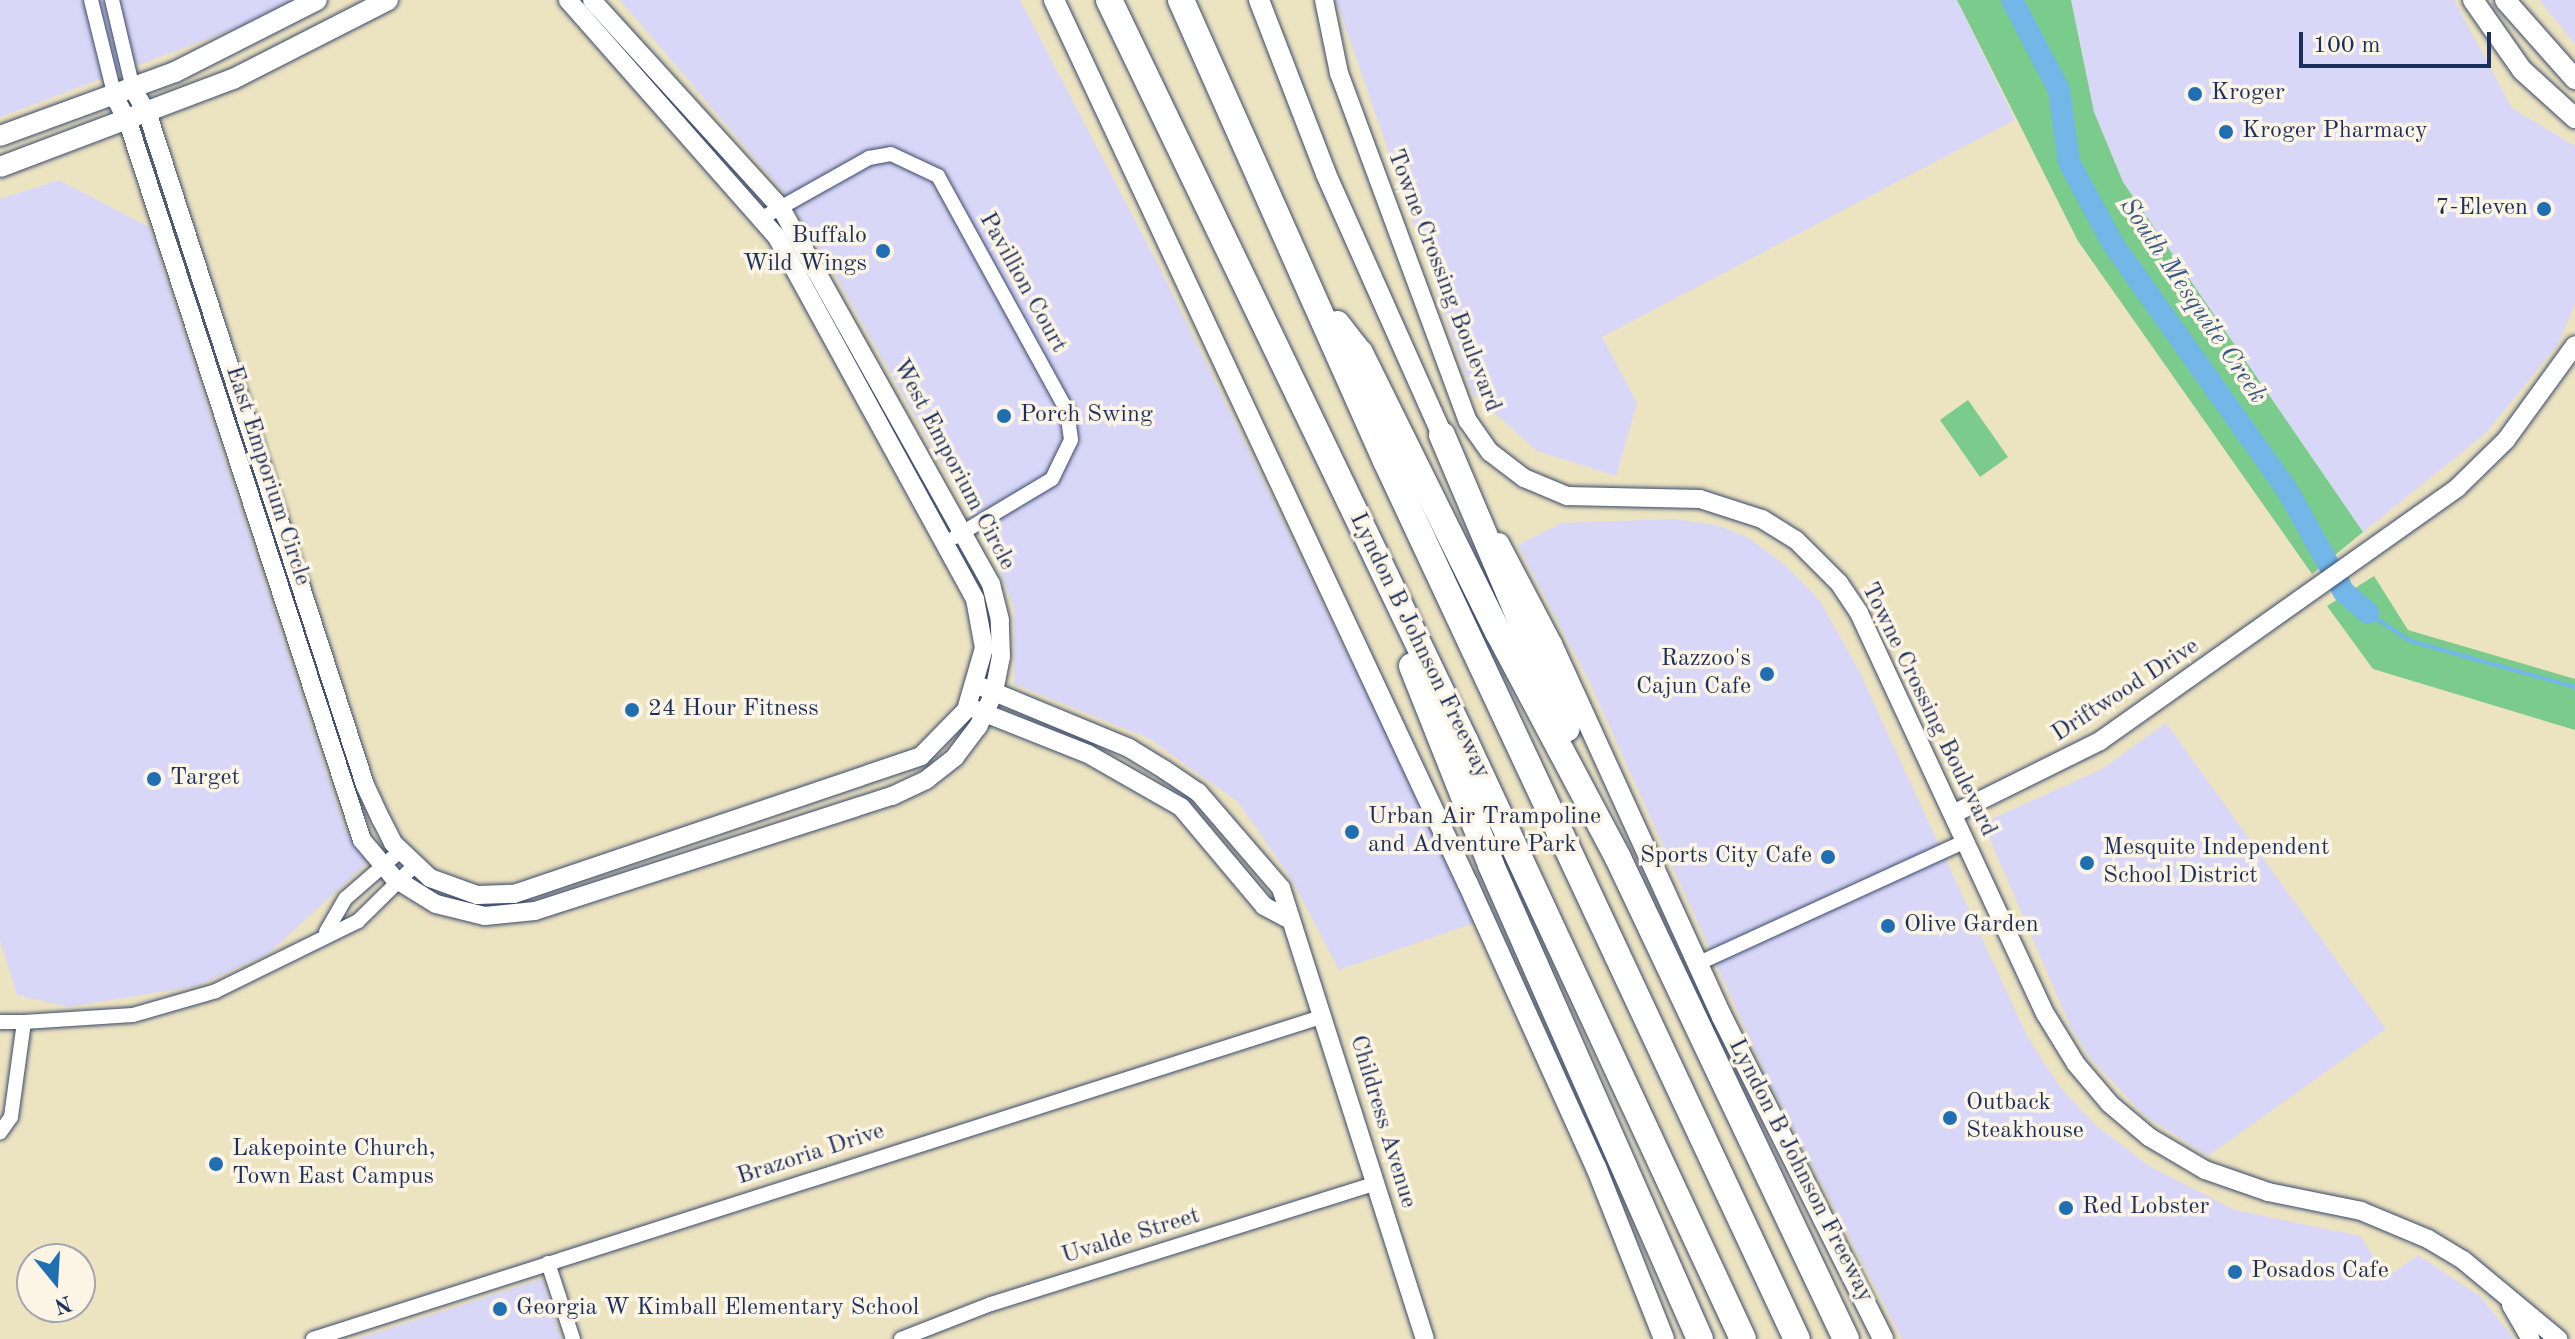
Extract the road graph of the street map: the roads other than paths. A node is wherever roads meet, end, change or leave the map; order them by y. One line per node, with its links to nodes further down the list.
1 (91, 0): 17 (street)
2 (112, 0): 17 (street)
3 (317, 0): 17 (main road)
4 (388, 0): 19 (main road)
5 (568, 0): 18 (street, West Emporium Circle)
6 (592, 0): 18 (street, West Emporium Circle)
7 (1054, 0): 70 (main road)
8 (1109, 0): 37 (highway, Lyndon B Johnson Freeway)
9 (1181, 0): 26 (highway, Lyndon B Johnson Freeway)
10 (1259, 0): 32 (main road, Lyndon B Johnson Freeway)
11 (1324, 0): 46 (street, Towne Crossing Boulevard)
12 (2473, 0): 15 (main road)
13 (2505, 0): 14 (main road)
14 (2546, 51): 15 (main road); 16 (main road)
15 (2522, 70): 20 (main road)
16 (2575, 79)
17 (124, 93): 19 (street, East Emporium Circle); 21 (street, East Emporium Circle); 22 (main road)
18 (664, 95): 24 (street, West Emporium Circle); 25 (street, West Emporium Circle)
19 (148, 115): 21 (main road); 28 (street, East Emporium Circle)
20 (2575, 118)
21 (128, 122): 23 (main road); 29 (street, East Emporium Circle)
22 (0, 136)
23 (0, 167)
24 (781, 208): 25 (street, Pavillion Court); 30 (street, West Emporium Circle); 35 (street, Pavillion Court)
25 (762, 218): 31 (street, West Emporium Circle)
26 (1304, 280): 47 (highway); 73 (highway, Lyndon B Johnson Freeway)
27 (2575, 345): 46 (street, Driftwood Drive)
28 (228, 359): 29 (street); 33 (street, East Emporium Circle)
29 (206, 365): 34 (street, East Emporium Circle)
30 (874, 369): 31 (street); 35 (street, West Emporium Circle)
31 (855, 380): 36 (street, West Emporium Circle)
32 (1442, 435): 47 (highway); 58 (main road, Lyndon B Johnson Freeway)
33 (277, 511): 34 (street); 40 (street, East Emporium Circle)
34 (256, 518): 41 (street, East Emporium Circle)
35 (963, 532): 36 (street, Pavillion Court); 39 (street, West Emporium Circle)
36 (945, 543): 38 (street, West Emporium Circle)
37 (1387, 582): 71 (highway); 72 (highway, Lyndon B Johnson Freeway)
38 (976, 684): 39 (street, Childress Avenue); 42 (street, West Emporium Circle)
39 (994, 692): 42 (street, West Emporium Circle); 43 (street, Childress Avenue)
40 (338, 700): 41 (street); 50 (street, East Emporium Circle)
41 (317, 707): 53 (street, East Emporium Circle)
42 (977, 710): 44 (street); 45 (street, West Emporium Circle); 48 (street, West Emporium Circle)
43 (1143, 756): 44 (street); 56 (street, Childress Avenue)
44 (1130, 775): 56 (street)
45 (758, 814): 48 (street); 51 (street, West Emporium Circle)
46 (1953, 814): 49 (street, Towne Crossing Boulevard)
47 (1602, 826): 74 (highway)
48 (765, 837): 55 (street, West Emporium Circle)
49 (1966, 841): 58 (street); 65 (street, Towne Crossing Boulevard)
50 (400, 851): 52 (street, West Emporium Circle); 53 (street)
51 (608, 864): 52 (street, West Emporium Circle); 55 (street)
52 (415, 865): 54 (street)
53 (382, 866): 54 (street, West Emporium Circle); 57 (street)
54 (398, 881): 55 (street, West Emporium Circle); 57 (street)
55 (615, 885)
56 (1290, 920): 59 (street, Childress Avenue)
57 (326, 932): 61 (street)
58 (1697, 964): 75 (main road, Lyndon B Johnson Freeway)
59 (1324, 1016): 63 (street, Childress Avenue); 64 (street, Brazoria Drive)
60 (0, 1022): 61 (street)
61 (24, 1022): 62 (street)
62 (0, 1133)
63 (1376, 1183): 68 (street, Uvalde Street); 69 (street, Childress Avenue)
64 (548, 1263): 66 (street, Brazoria Drive); 67 (street)
65 (2505, 1296): 76 (street, Towne Crossing Boulevard); 77 (street, Towne Crossing Boulevard)
66 (313, 1339)
67 (573, 1339)
68 (901, 1339)
69 (1425, 1339)
70 (1664, 1339)
71 (1700, 1339)
72 (1743, 1339)
73 (1797, 1339)
74 (1846, 1339)
75 (1883, 1339)
76 (2531, 1339)
77 (2558, 1339)

